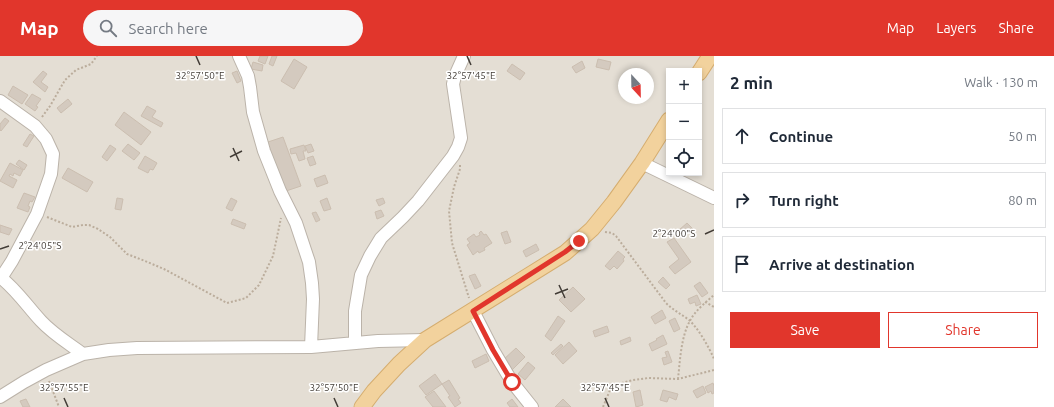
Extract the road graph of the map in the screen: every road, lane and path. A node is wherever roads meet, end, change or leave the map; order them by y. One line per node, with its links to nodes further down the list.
1 (97, 56): 8 (path)
2 (239, 56): 12 (street)
3 (464, 56): 9 (street)
4 (710, 56): 5 (main road)
5 (702, 68)
6 (0, 101): 8 (street)
7 (666, 125): 10 (main road)
8 (35, 126): 13 (street)
9 (458, 147): 19 (path); 22 (street)
10 (642, 163): 11 (street); 19 (main road)
11 (714, 198)
12 (285, 201): 13 (path); 23 (street)
13 (37, 214): 15 (street)
14 (602, 232): 20 (path)
15 (1, 277): 24 (street)
16 (714, 294): 17 (path)
17 (705, 302): 18 (path); 20 (path)
18 (714, 306)
19 (473, 311): 21 (main road); 32 (street)
20 (690, 321): 25 (path); 28 (path)
21 (425, 340): 22 (street); 31 (main road)
22 (355, 343): 23 (street)
23 (312, 347): 24 (street)
24 (83, 354): 26 (street)
25 (714, 359)
26 (46, 370): 29 (street); 30 (path)
27 (714, 370): 28 (path)
28 (678, 379): 33 (path)
29 (0, 397)
30 (59, 407)
31 (362, 407)
32 (532, 407)
33 (602, 407)

